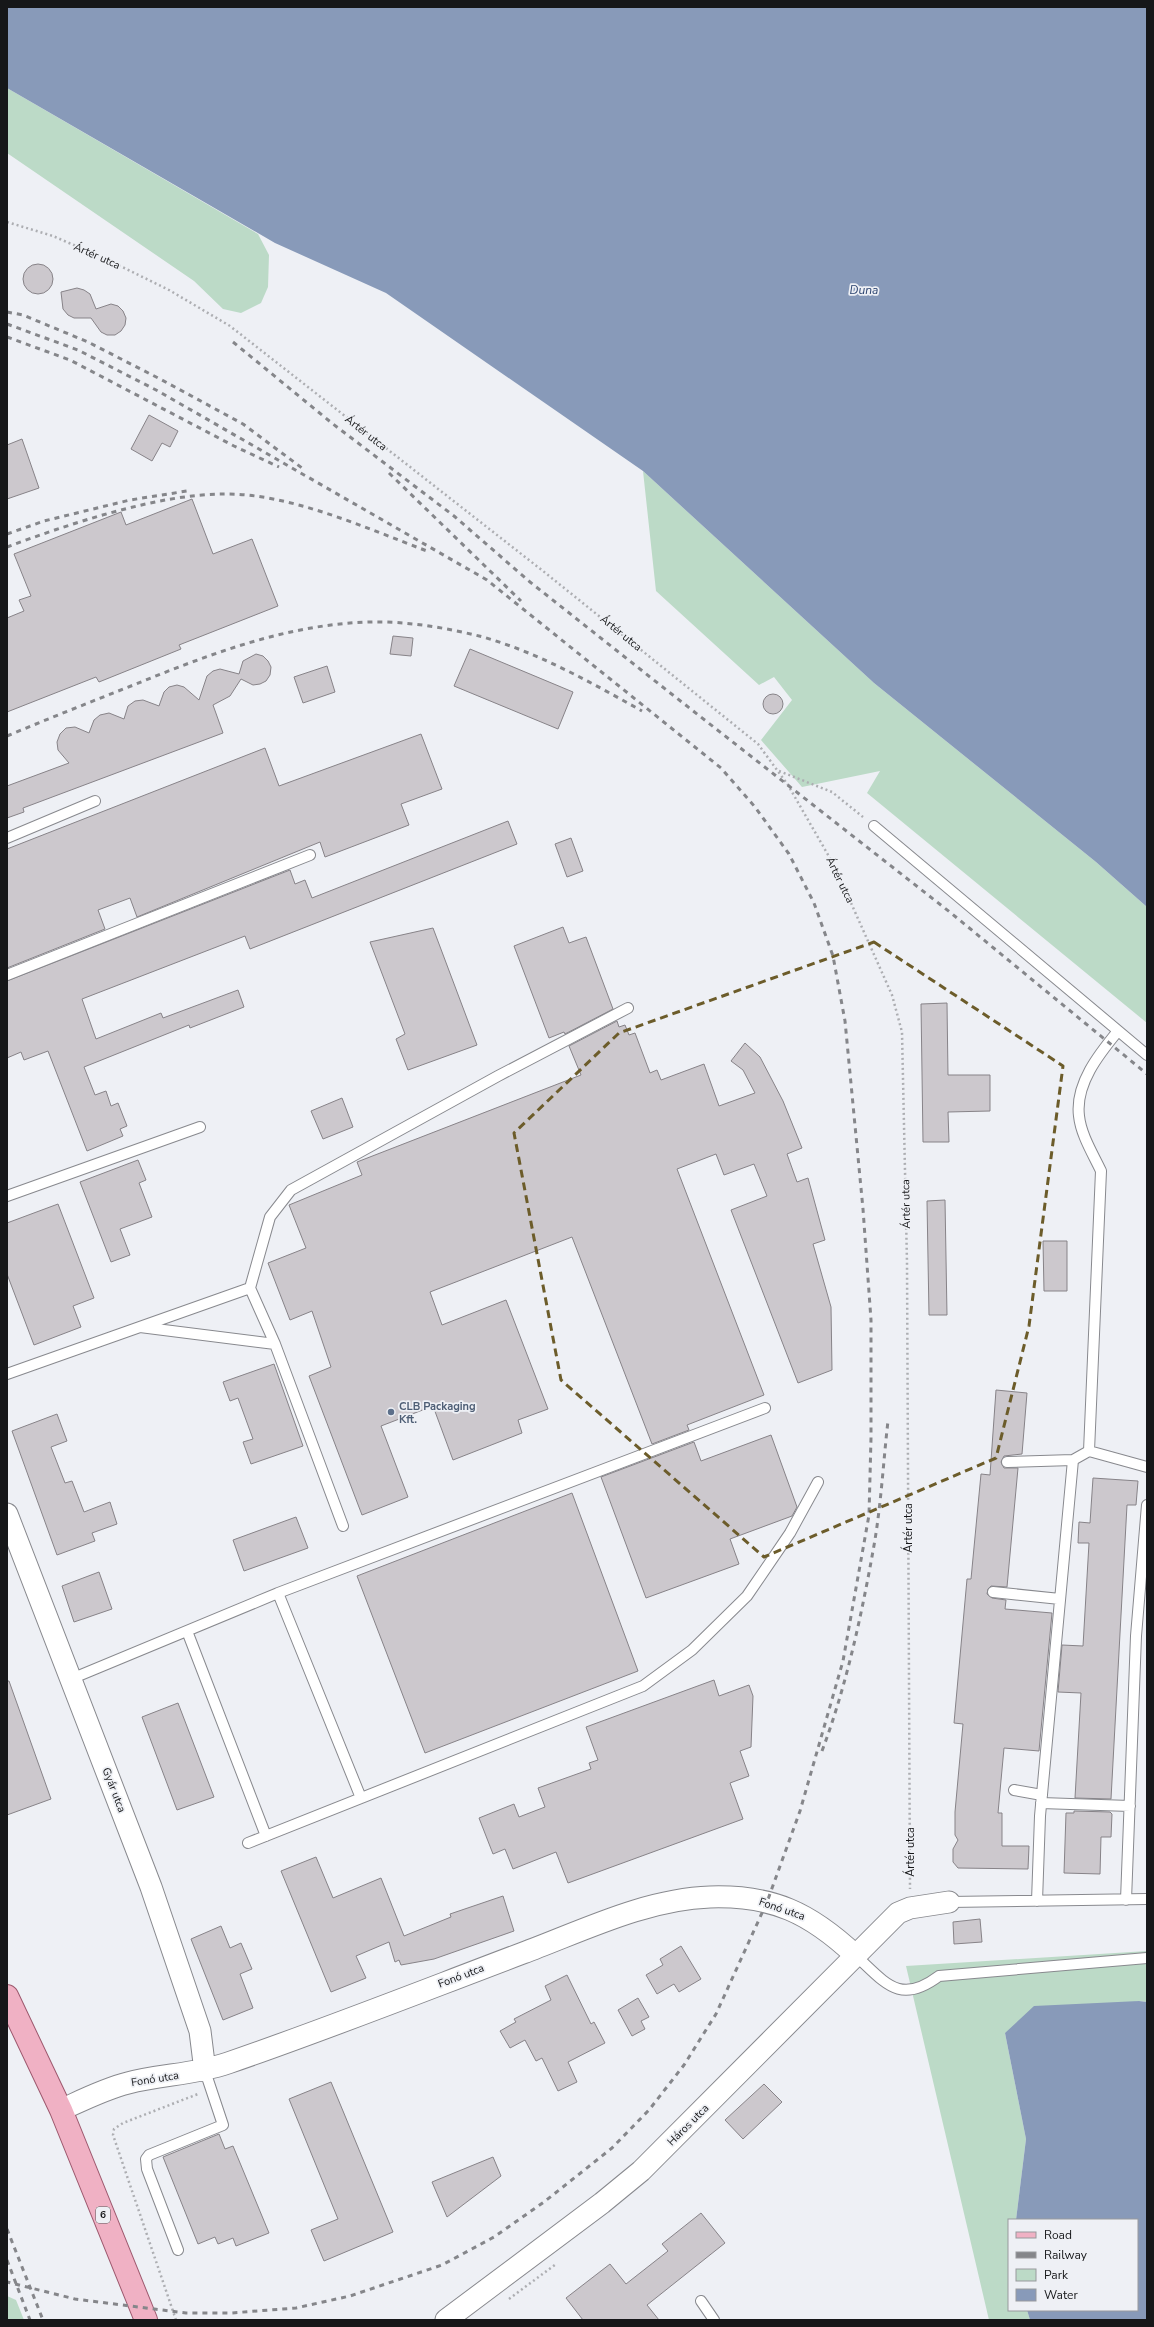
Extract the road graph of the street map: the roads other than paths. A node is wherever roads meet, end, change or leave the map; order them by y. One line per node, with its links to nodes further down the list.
1 (95, 801): 3 (lane)
2 (874, 826): 7 (lane)
3 (7, 838)
4 (310, 854): 5 (lane)
5 (7, 975)
6 (628, 1008): 11 (lane)
7 (1118, 1031): 8 (lane); 16 (lane)
8 (1147, 1055)
9 (200, 1127): 10 (lane)
10 (7, 1196)
11 (250, 1288): 12 (lane); 13 (lane)
12 (138, 1327): 13 (lane); 14 (lane)
13 (275, 1344): 23 (lane)
14 (7, 1374)
15 (765, 1408): 25 (lane)
16 (1088, 1451): 17 (lane); 19 (lane)
17 (1074, 1460): 18 (lane); 26 (lane)
18 (1007, 1462)
19 (1147, 1467)
20 (818, 1482): 30 (lane)
21 (1147, 1505): 32 (lane)
22 (7, 1514): 28 (street, Gyár utca)
23 (343, 1526)
24 (993, 1592): 26 (lane)
25 (278, 1593): 27 (lane); 30 (lane)
26 (1060, 1599): 31 (lane)
27 (186, 1631): 28 (lane); 33 (lane)
28 (71, 1679): 42 (street, Gyár utca)
29 (1014, 1790): 31 (lane)
30 (361, 1798): 33 (lane)
31 (1042, 1799): 32 (lane); 37 (lane)
32 (1130, 1806): 36 (lane)
33 (266, 1836): 34 (lane)
34 (248, 1843)
35 (1147, 1899): 36 (lane)
36 (1126, 1900): 37 (lane)
37 (1036, 1901): 38 (lane)
38 (949, 1902): 39 (street, Háros utca)
39 (855, 1955): 40 (lane); 42 (street, Fonó utca); 47 (street, Háros utca)
40 (1147, 1958)
41 (7, 1996): 43 (main road, 6)
42 (205, 2071): 43 (street, Fonó utca); 44 (lane)
43 (61, 2110): 46 (main road, 6)
44 (178, 2250)
45 (701, 2301): 48 (lane)
46 (146, 2320)
47 (446, 2320)
48 (714, 2320)

